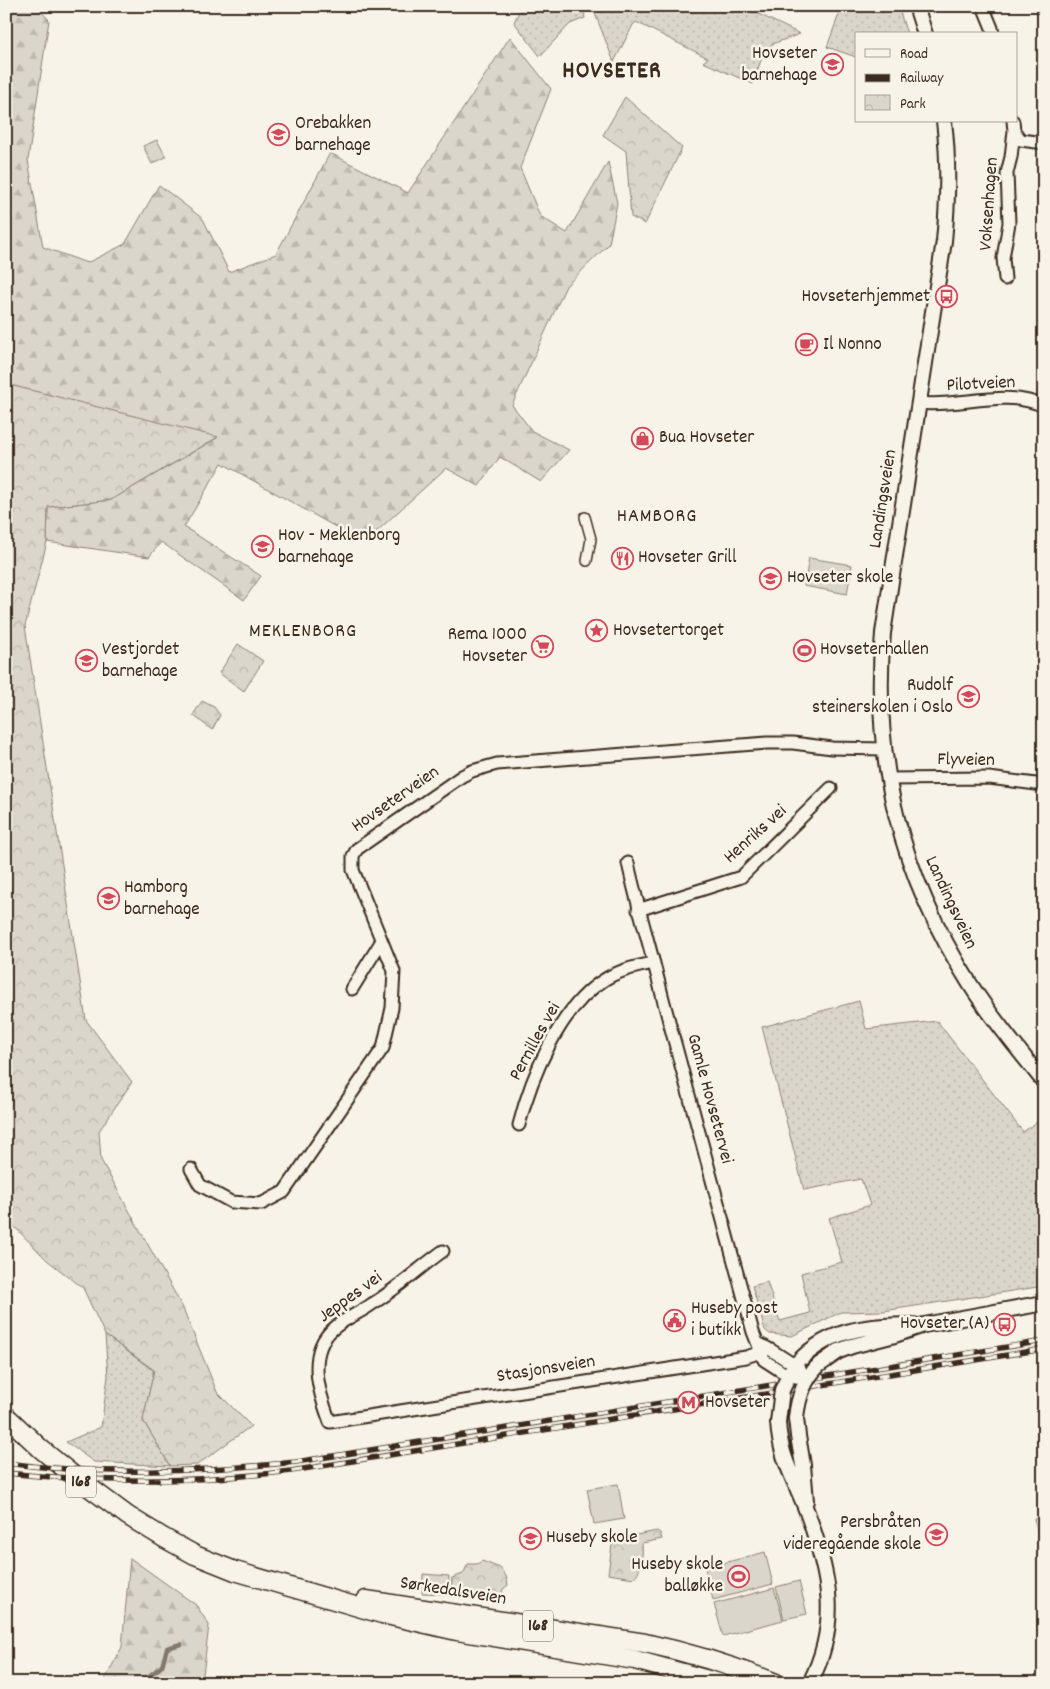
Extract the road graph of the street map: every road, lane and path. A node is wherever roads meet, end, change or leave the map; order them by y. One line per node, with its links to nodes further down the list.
1 (916, 6): 3 (street)
2 (983, 6): 4 (street)
3 (924, 32)
4 (993, 32)
5 (944, 122): 9 (street, Landingsveien)
6 (1013, 126): 7 (street, Voksenhagen); 8 (street, Voksenhagen)
7 (1044, 143)
8 (1005, 279)
9 (918, 403): 10 (street, Pilotveien); 13 (street, Landingsveien)
10 (1044, 406)
11 (585, 517): 12 (street)
12 (586, 561)
13 (884, 749): 14 (street, Landingsveien); 19 (street, Hovseterveien)
14 (888, 779): 15 (street, Flyveien); 22 (street, Landingsveien)
15 (1044, 785)
16 (831, 788): 18 (street, Henriks vei)
17 (628, 863): 18 (street, Gamle Hovsetervei)
18 (638, 910): 20 (street, Gamle Hovsetervei)
19 (381, 942): 21 (street); 24 (street, Hovseterveien)
20 (654, 962): 23 (street, Pernilles vei); 28 (street, Gamle Hovsetervei)
21 (352, 988)
22 (1044, 1082)
23 (518, 1125)
24 (191, 1169)
25 (443, 1251): 31 (street, Jeppes vei)
26 (1044, 1303): 27 (street)
27 (924, 1325): 29 (street, bridge); 29 (street)
28 (761, 1347): 29 (street); 29 (street, Gamle Hovsetervei); 31 (street, Stasjonsveien)
29 (794, 1371): 32 (street, bridge); 32 (street, bridge)
30 (6, 1416): 33 (main road, Sørkedalsveien / 168)
31 (330, 1422)
32 (807, 1512): 36 (street)
33 (296, 1590): 34 (main road, Sørkedalsveien / 168); 35 (main road, Sørkedalsveien / 168)
34 (719, 1683)
35 (776, 1683)
36 (810, 1683)

